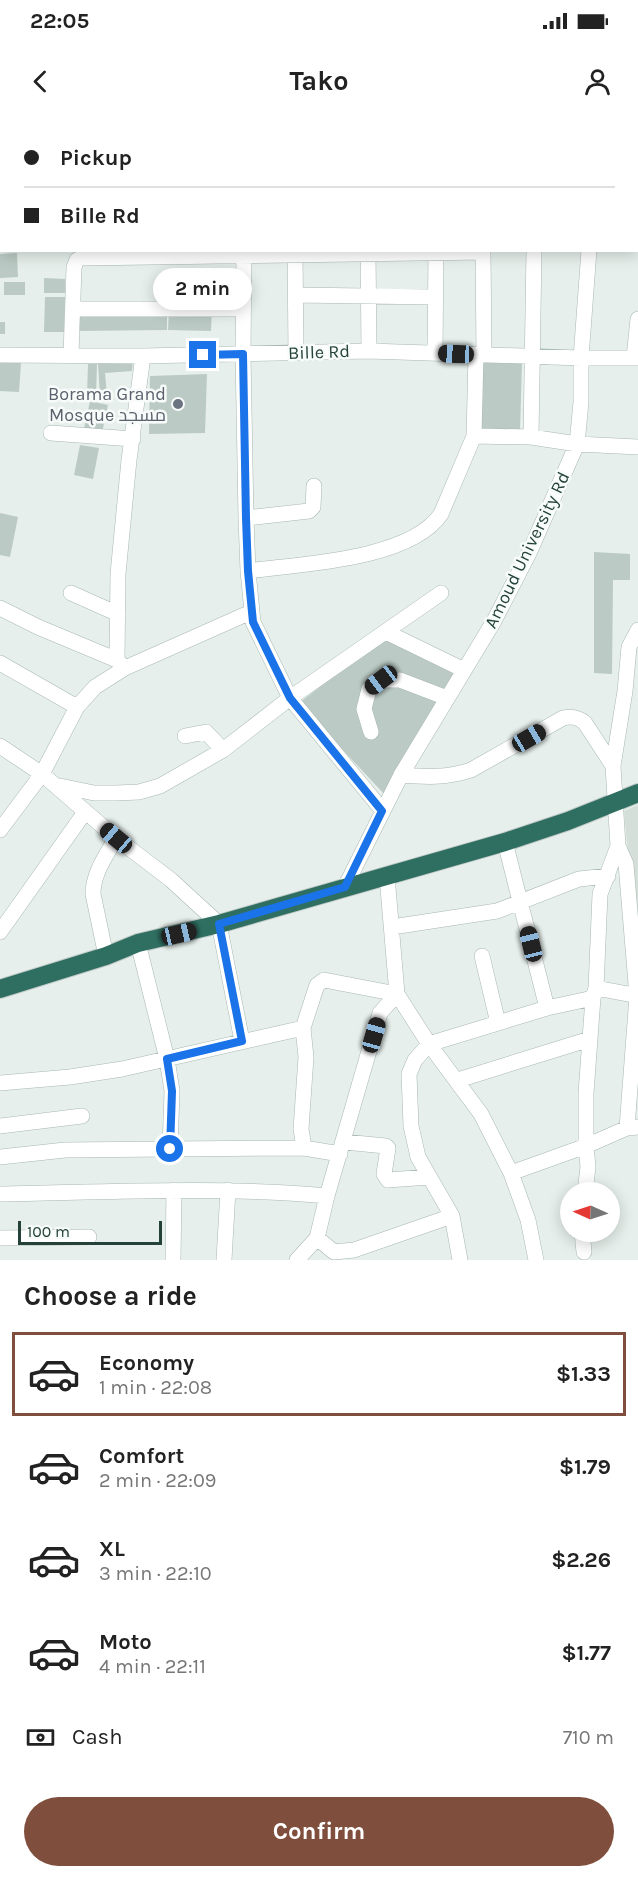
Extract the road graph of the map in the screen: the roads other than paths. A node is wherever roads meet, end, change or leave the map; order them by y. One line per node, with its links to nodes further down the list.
1 (436, 252): 6 (street); 10 (street)
2 (483, 252): 20 (street)
3 (534, 252): 22 (street)
4 (589, 252): 23 (street, Amoud University Rd)
5 (244, 253): 7 (street); 11 (street); 12 (street)
6 (368, 253): 7 (street); 9 (street)
7 (295, 254): 8 (street)
8 (296, 295): 9 (street); 15 (street)
9 (368, 296): 10 (street); 14 (street)
10 (435, 297): 16 (street)
11 (73, 309): 12 (street); 19 (street)
12 (243, 309): 17 (street)
13 (638, 319): 24 (street)
14 (369, 351): 15 (street, Bille Rd); 16 (street, Bille Rd)
15 (296, 352): 17 (street, Bille Rd)
16 (435, 353): 20 (street, Bille Rd)
17 (243, 354): 21 (street, Bille Rd); 32 (street)
18 (0, 355): 19 (street, Bille Rd)
19 (71, 355): 21 (street, Bille Rd)
20 (480, 355): 22 (street, Bille Rd); 26 (street)
21 (143, 356): 28 (street)
22 (532, 357): 23 (street, Bille Rd); 27 (street)
23 (581, 358): 24 (street, Bille Rd); 29 (street, Amoud University Rd)
24 (636, 358)
25 (51, 433): 28 (street)
26 (474, 436): 27 (street); 33 (street)
27 (531, 437): 29 (street)
28 (133, 439): 38 (street)
29 (577, 444): 30 (street); 43 (street, Amoud University Rd)
30 (638, 447)
31 (314, 486): 32 (street)
32 (246, 518): 33 (street)
33 (248, 571): 37 (street)
34 (71, 593): 38 (street)
35 (441, 593): 40 (street)
36 (0, 608): 42 (street)
37 (251, 612): 42 (street); 44 (street)
38 (118, 614): 42 (street)
39 (638, 630): 51 (street)
40 (386, 632): 43 (street); 44 (street)
41 (0, 663): 46 (street)
42 (121, 664): 46 (street)
43 (464, 670): 45 (street, Amoud University Rd)
44 (290, 698): 50 (street); 57 (street)
45 (447, 698): 47 (street); 53 (street, Amoud University Rd)
46 (77, 707): 52 (street)
47 (371, 732)
48 (185, 736): 50 (street)
49 (0, 746): 52 (street)
50 (223, 750): 54 (street)
51 (613, 766): 53 (street); 56 (street)
52 (42, 774): 54 (street); 59 (street)
53 (401, 775): 57 (street, Amoud University Rd)
54 (55, 785): 58 (street)
55 (638, 794): 56 (highway)
56 (615, 801): 61 (highway); 62 (street)
57 (382, 811): 65 (street, Amoud University Rd)
58 (85, 812): 60 (street); 69 (street)
59 (0, 830)
60 (116, 838): 67 (street); 71 (street)
61 (505, 842): 63 (highway); 66 (street)
62 (618, 846): 64 (street); 76 (street)
63 (387, 876): 65 (highway); 68 (street)
64 (608, 876): 66 (street); 74 (street)
65 (345, 887): 67 (highway)
66 (521, 902): 68 (street); 77 (street)
67 (219, 924): 70 (highway); 81 (street)
68 (392, 927): 75 (street)
69 (0, 932)
70 (138, 943): 71 (highway); 83 (street)
71 (106, 956): 73 (highway)
72 (482, 956): 78 (street)
73 (0, 989)
74 (595, 993): 76 (street); 77 (street); 80 (street)
75 (397, 994): 79 (street); 82 (street); 91 (street)
76 (638, 996): 88 (street)
77 (547, 1008): 78 (street)
78 (498, 1023): 82 (street)
79 (303, 1028): 81 (street); 90 (street)
80 (590, 1039): 84 (street); 89 (street)
81 (242, 1041): 83 (street)
82 (429, 1044): 84 (street); 95 (street)
83 (167, 1059): 85 (street); 92 (street)
84 (458, 1080): 94 (street)
85 (0, 1083)
86 (82, 1116): 87 (street)
87 (0, 1126)
88 (632, 1128): 89 (street)
89 (586, 1146): 94 (street); 96 (street)
90 (304, 1148): 91 (street); 92 (street)
91 (342, 1148): 95 (street); 100 (street)
92 (170, 1149): 93 (street)
93 (0, 1157)
94 (511, 1173): 112 (street)
95 (429, 1177): 101 (street)
96 (586, 1182)
97 (174, 1190): 98 (street); 99 (street); 108 (street)
98 (228, 1190): 100 (street); 109 (street)
99 (0, 1194)
100 (327, 1196): 104 (street)
101 (452, 1216): 107 (street); 111 (street)
102 (89, 1237): 103 (street)
103 (0, 1238)
104 (317, 1239): 107 (street); 110 (street)
105 (584, 1242): 106 (street)
106 (585, 1252)
107 (336, 1256)
108 (173, 1260)
109 (224, 1260)
110 (297, 1260)
111 (460, 1260)
112 (536, 1260)

